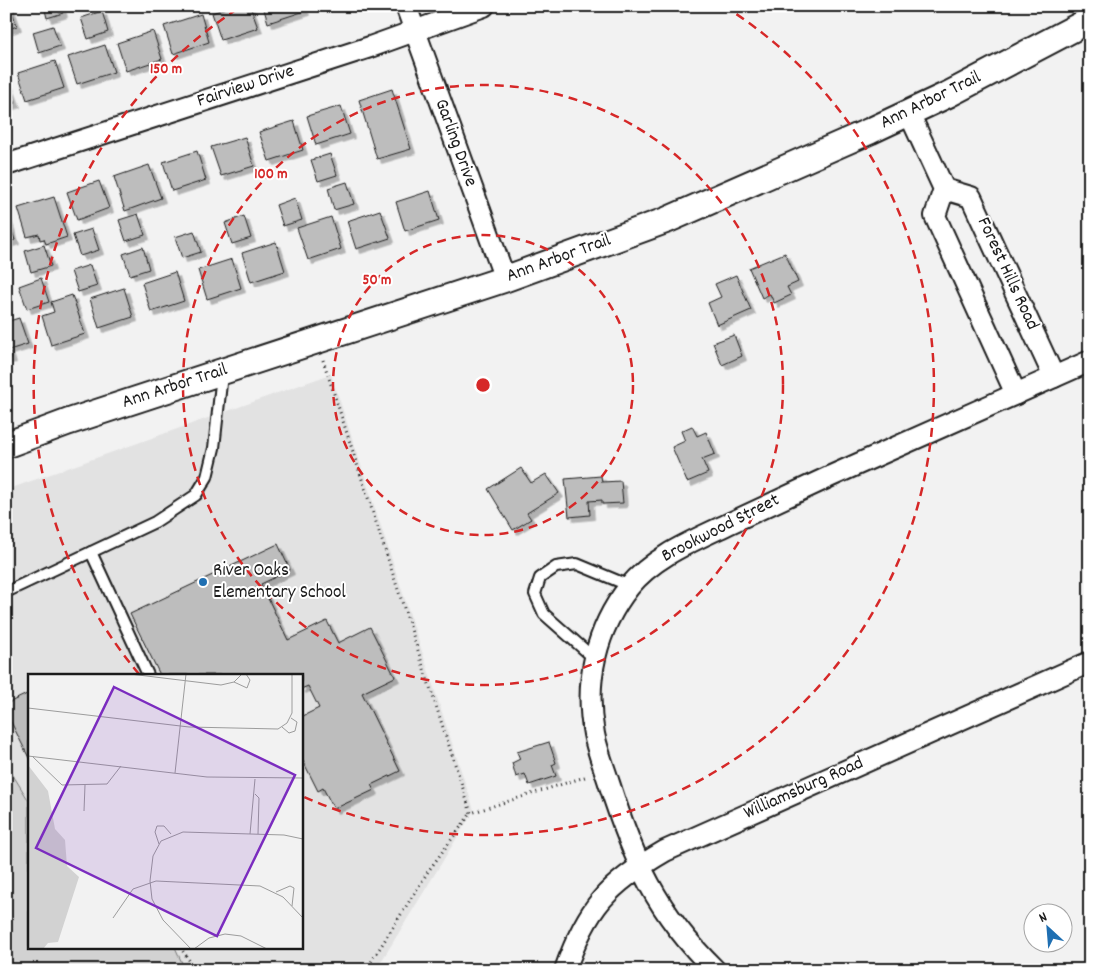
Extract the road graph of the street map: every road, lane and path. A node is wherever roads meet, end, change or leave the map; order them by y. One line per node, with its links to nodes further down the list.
1 (406, 6): 4 (street, Garling Drive)
2 (484, 6): 4 (street, Fairview Drive)
3 (1090, 20): 5 (street, Ann Arbor Trail)
4 (415, 32): 6 (street, Fairview Drive); 8 (street, Garling Drive)
5 (909, 113): 7 (street); 8 (street, Ann Arbor Trail)
6 (6, 165)
7 (944, 189): 12 (street, Forest Hills Road); 13 (street)
8 (505, 279): 9 (street, Ann Arbor Trail)
9 (317, 340): 11 (street, Ann Arbor Trail); 22 (path)
10 (1090, 361): 12 (street, Brookwood Street)
11 (222, 372): 14 (street, Ann Arbor Trail); 15 (lane)
12 (1054, 377): 13 (street, Brookwood Street)
13 (1016, 394): 16 (street, Brookwood Street)
14 (6, 445)
15 (91, 552): 17 (lane); 20 (lane)
16 (630, 586): 18 (street, Brookwood Street); 18 (lane)
17 (6, 592)
18 (594, 659): 21 (street, Brookwood Street)
19 (1090, 662): 23 (street, Williamsburg Road)
20 (148, 674)
21 (605, 771): 22 (path); 23 (street, Brookwood Street)
22 (471, 813): 26 (path)
23 (639, 866): 27 (street, Williamsburg Road); 28 (street, Brookwood Street)
24 (181, 948): 25 (path)
25 (196, 970)
26 (366, 970)
27 (566, 970)
28 (715, 970)

